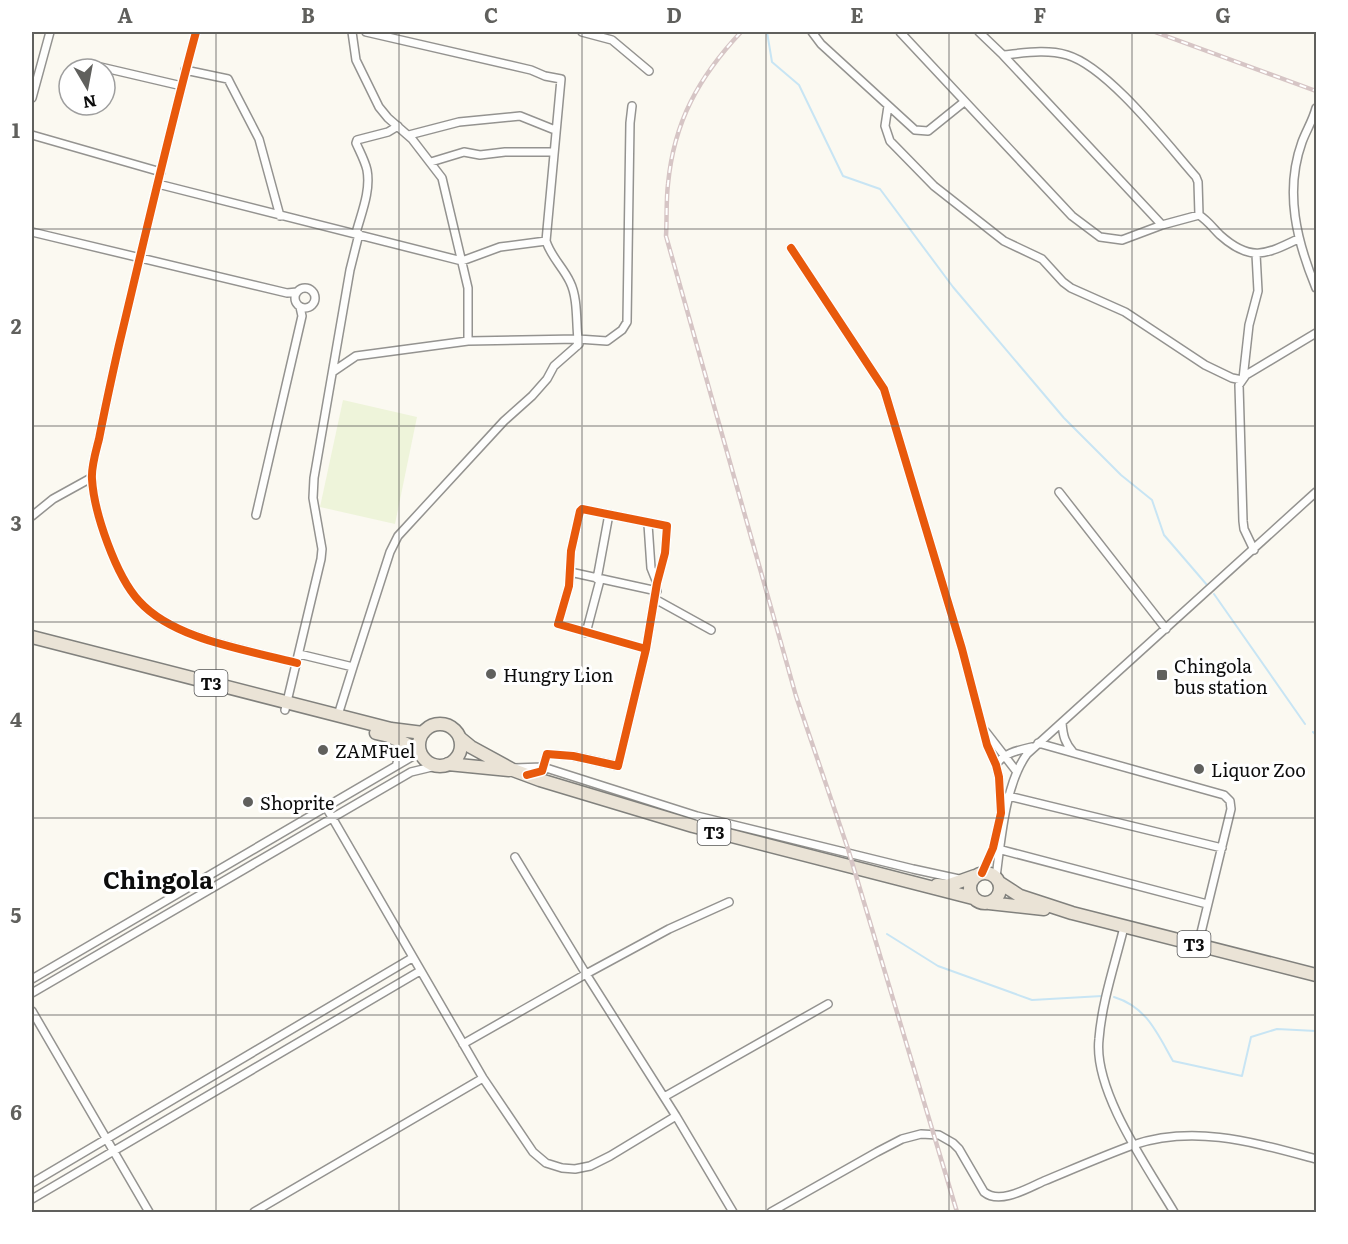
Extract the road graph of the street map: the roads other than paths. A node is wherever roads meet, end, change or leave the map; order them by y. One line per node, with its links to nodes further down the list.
1 (50, 32): 14 (street)
2 (196, 32): 10 (street)
3 (352, 32): 19 (street)
4 (366, 32): 20 (street)
5 (582, 32): 12 (street)
6 (812, 32): 17 (street)
7 (900, 32): 15 (street)
8 (980, 32): 9 (street)
9 (1003, 55): 27 (street); 29 (street)
10 (185, 70): 13 (street); 28 (street)
11 (117, 71): 13 (street)
12 (649, 71)
13 (182, 86): 25 (street)
14 (32, 98)
15 (964, 102): 17 (street); 29 (street)
16 (632, 106): 46 (street)
17 (888, 106): 48 (street)
18 (1317, 108): 32 (street)
19 (398, 126): 22 (street); 31 (street)
20 (555, 130): 22 (street); 23 (street)
21 (32, 135): 25 (street)
22 (408, 135): 24 (street)
23 (553, 152): 24 (street); 33 (street)
24 (431, 162): 37 (street)
25 (161, 172): 26 (street)
26 (158, 184): 28 (street); 36 (street)
27 (1198, 215): 29 (street); 35 (street)
28 (280, 216): 31 (street)
29 (1162, 225)
30 (32, 232): 36 (street)
31 (357, 233): 37 (street); 47 (street)
32 (1298, 239): 35 (street); 38 (street)
33 (546, 241): 37 (street); 46 (street)
34 (791, 248): 72 (street)
35 (1256, 254): 48 (street)
36 (140, 258): 40 (street); 49 (street)
37 (462, 261): 45 (street)
38 (1317, 288)
39 (297, 292): 40 (street); 41 (street); 42 (street)
40 (287, 293): 41 (street)
41 (298, 304): 42 (street); 43 (street)
42 (310, 308): 43 (street)
43 (302, 316): 53 (street)
44 (1317, 333): 48 (street)
45 (468, 341): 46 (street); 47 (street)
46 (580, 342): 68 (street)
47 (334, 371): 66 (street)
48 (1242, 379): 56 (street)
49 (91, 478): 54 (street); 67 (street)
50 (1059, 492): 60 (street)
51 (1317, 492): 56 (street)
52 (609, 514): 55 (street); 57 (street); 58 (street)
53 (256, 515)
54 (32, 516)
55 (648, 524): 59 (street); 59 (street)
56 (1254, 550): 60 (street)
57 (570, 572): 58 (street); 62 (street)
58 (599, 579): 59 (street); 62 (street)
59 (656, 591): 61 (street); 65 (street)
60 (1166, 629): 71 (street)
61 (711, 630)
62 (586, 633): 65 (street)
63 (32, 638): 69 (highway, T3)
64 (32, 645): 69 (highway, T3)
65 (646, 648): 85 (street)
66 (299, 654): 67 (street); 68 (street)
67 (297, 663): 69 (street)
68 (353, 667): 70 (street)
69 (286, 706): 70 (highway, T3); 75 (highway, T3)
70 (338, 716): 73 (highway, T3)
71 (1062, 723): 77 (street); 80 (street)
72 (984, 730): 76 (street); 84 (street)
73 (423, 733): 74 (highway, T3); 78 (highway)
74 (460, 738): 83 (highway); 86 (highway, T3)
75 (396, 740): 78 (highway, T3); 82 (street)
76 (996, 745): 79 (street); 81 (street)
77 (1036, 745): 79 (street); 80 (street); 87 (street)
78 (420, 751): 82 (street); 83 (highway, T3)
79 (1013, 752): 81 (street)
80 (1073, 753): 94 (street)
81 (1005, 756): 84 (street); 87 (street)
82 (396, 765): 91 (street)
83 (442, 765): 86 (highway, T3); 92 (street)
84 (996, 765): 89 (street)
85 (543, 767): 86 (street); 88 (street); 96 (street)
86 (511, 769): 88 (highway, T3)
87 (1017, 772): 90 (street)
88 (527, 775): 98 (highway, T3)
89 (1001, 794): 90 (street); 93 (street)
90 (1010, 796): 93 (street); 94 (street)
91 (326, 807): 92 (street); 105 (street)
92 (332, 818): 106 (street); 108 (street)
93 (996, 848): 96 (street); 97 (street); 102 (street)
94 (1222, 848): 102 (street)
95 (515, 857): 110 (street)
96 (974, 876): 97 (highway, T3); 98 (highway, T3); 99 (highway)
97 (998, 880): 101 (highway); 103 (highway, T3)
98 (918, 884): 99 (highway, T3)
99 (973, 898): 101 (highway, T3)
100 (729, 902): 110 (street)
101 (989, 903): 103 (highway, T3)
102 (1207, 904): 107 (street)
103 (1072, 913): 104 (highway, T3)
104 (1124, 927): 107 (highway, T3); 125 (street)
105 (117, 929): 106 (street); 112 (street)
106 (123, 939): 113 (street)
107 (1198, 945): 111 (highway, T3)
108 (412, 958): 109 (street); 116 (street)
109 (420, 971): 117 (street); 118 (street)
110 (586, 974): 118 (street); 122 (street)
111 (1317, 975)
112 (32, 979)
113 (32, 993)
114 (828, 1004): 122 (street)
115 (32, 1011): 124 (street)
116 (312, 1017): 117 (street); 120 (street)
117 (319, 1030): 121 (street)
118 (463, 1044): 119 (street)
119 (483, 1078): 123 (street); 131 (street)
120 (206, 1080): 121 (street); 124 (street)
121 (213, 1093): 126 (street)
122 (664, 1097): 123 (street)
123 (676, 1116): 132 (street)
124 (106, 1139): 126 (street); 128 (street)
125 (1134, 1144): 127 (street); 133 (street); 134 (street)
126 (113, 1151): 129 (street); 130 (street)
127 (1317, 1159)
128 (32, 1183)
129 (32, 1199)
130 (149, 1212)
131 (254, 1212)
132 (733, 1212)
133 (771, 1212)
134 (1174, 1212)

